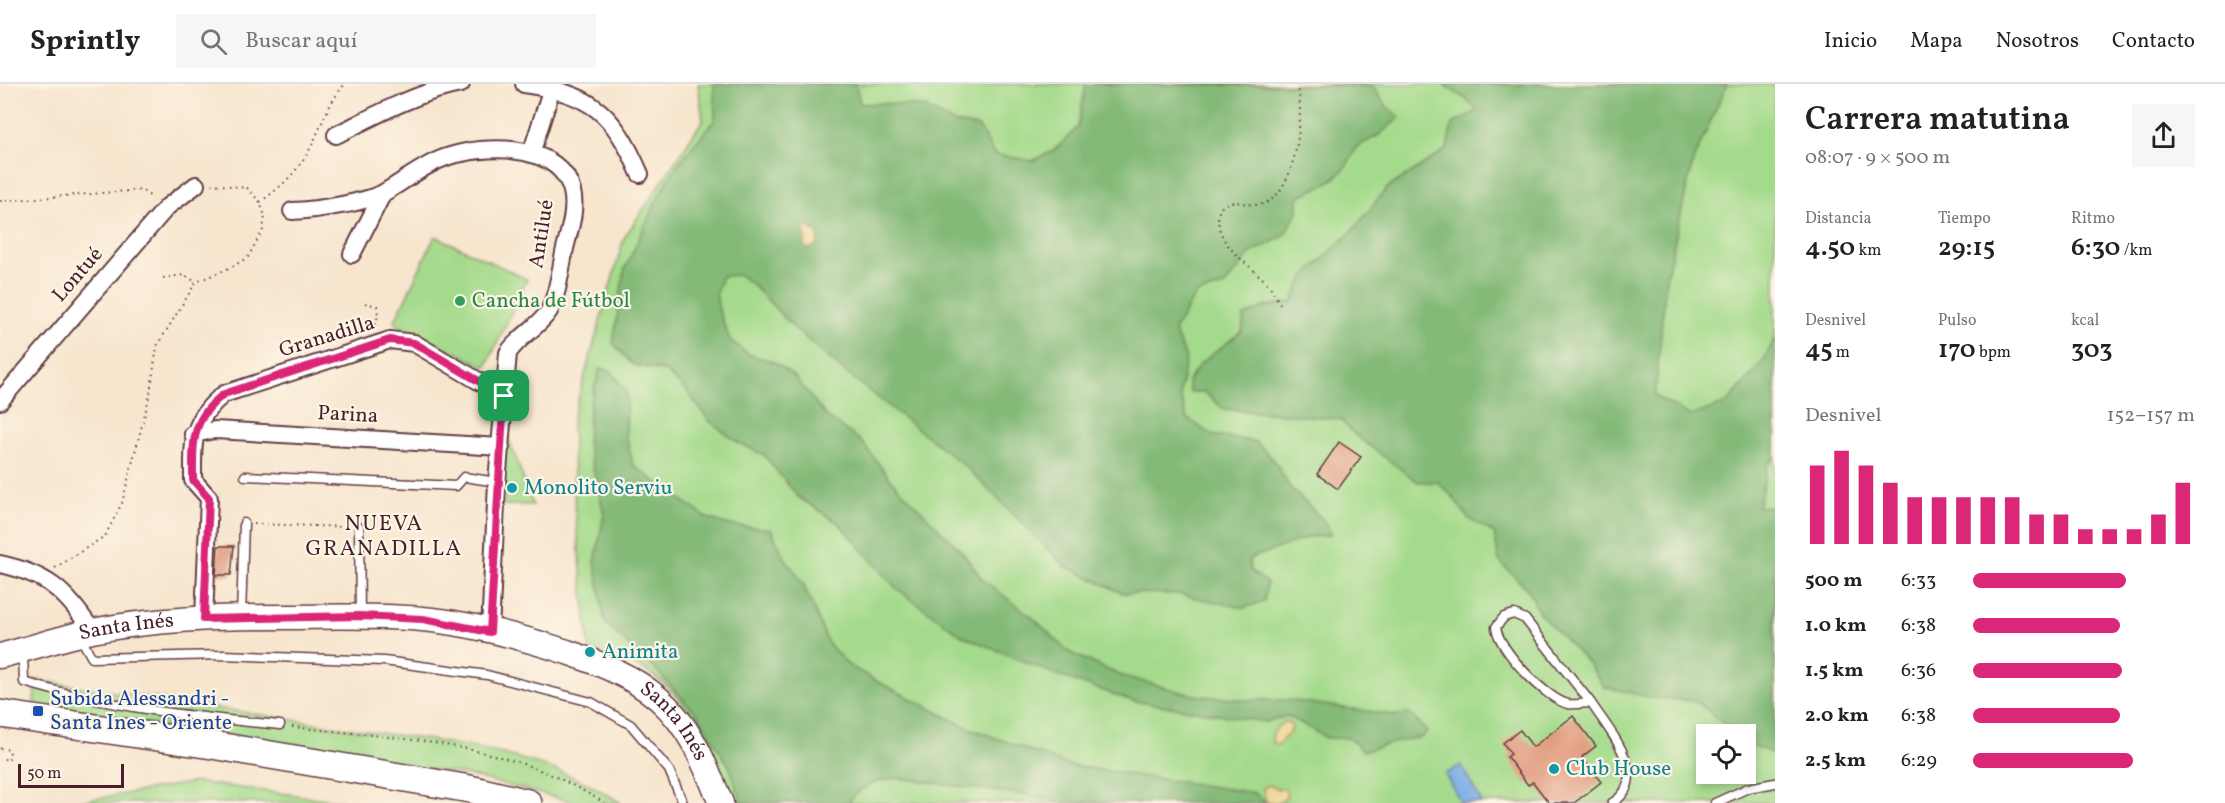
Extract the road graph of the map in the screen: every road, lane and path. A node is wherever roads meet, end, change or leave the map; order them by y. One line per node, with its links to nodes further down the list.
1 (345, 84): 12 (path)
2 (461, 84): 6 (street)
3 (524, 84): 5 (street)
4 (1297, 84): 19 (path)
5 (552, 88): 7 (street); 8 (street)
6 (336, 135)
7 (531, 154): 10 (street, Antilué); 21 (street, Antilué)
8 (640, 174)
9 (196, 185): 12 (path); 13 (street, Lontué)
10 (383, 193): 14 (street, Antilué); 15 (street)
11 (0, 201): 13 (path)
12 (260, 202): 17 (path)
13 (167, 207): 22 (street, Lontué)
14 (292, 211)
15 (352, 254)
16 (163, 278): 17 (path)
17 (196, 282): 30 (path)
18 (365, 303): 20 (path)
19 (1280, 304)
20 (367, 347): 21 (street, Granadilla); 23 (street, Granadilla)
21 (504, 396): 24 (street, Antilué)
22 (0, 401)
23 (193, 434): 24 (street, Parina); 33 (street)
24 (501, 447): 26 (street, Antilué)
25 (245, 476): 26 (lane)
26 (497, 482): 34 (street, Antilué)
27 (244, 524): 28 (path); 32 (lane)
28 (359, 527): 31 (lane)
29 (0, 564): 30 (street)
30 (39, 576): 35 (street)
31 (360, 616): 32 (main road, Santa Inés); 34 (main road, Santa Inés)
32 (241, 617): 33 (main road, Santa Inés)
33 (204, 619): 35 (main road, Santa Inés)
34 (490, 632): 48 (main road, Santa Inés)
35 (86, 633): 36 (main road, Santa Inés); 47 (lane)
36 (11, 653): 39 (lane)
37 (1591, 703): 37 (lane); 49 (lane)
38 (0, 714): 45 (main road)
39 (280, 725): 46 (path)
40 (0, 732): 44 (main road)
41 (0, 748): 42 (path)
42 (0, 758)
43 (1775, 783): 50 (lane)
44 (475, 803)
45 (528, 803)
46 (605, 803)
47 (683, 803)
48 (721, 803)
49 (1612, 803)
50 (1714, 803)

